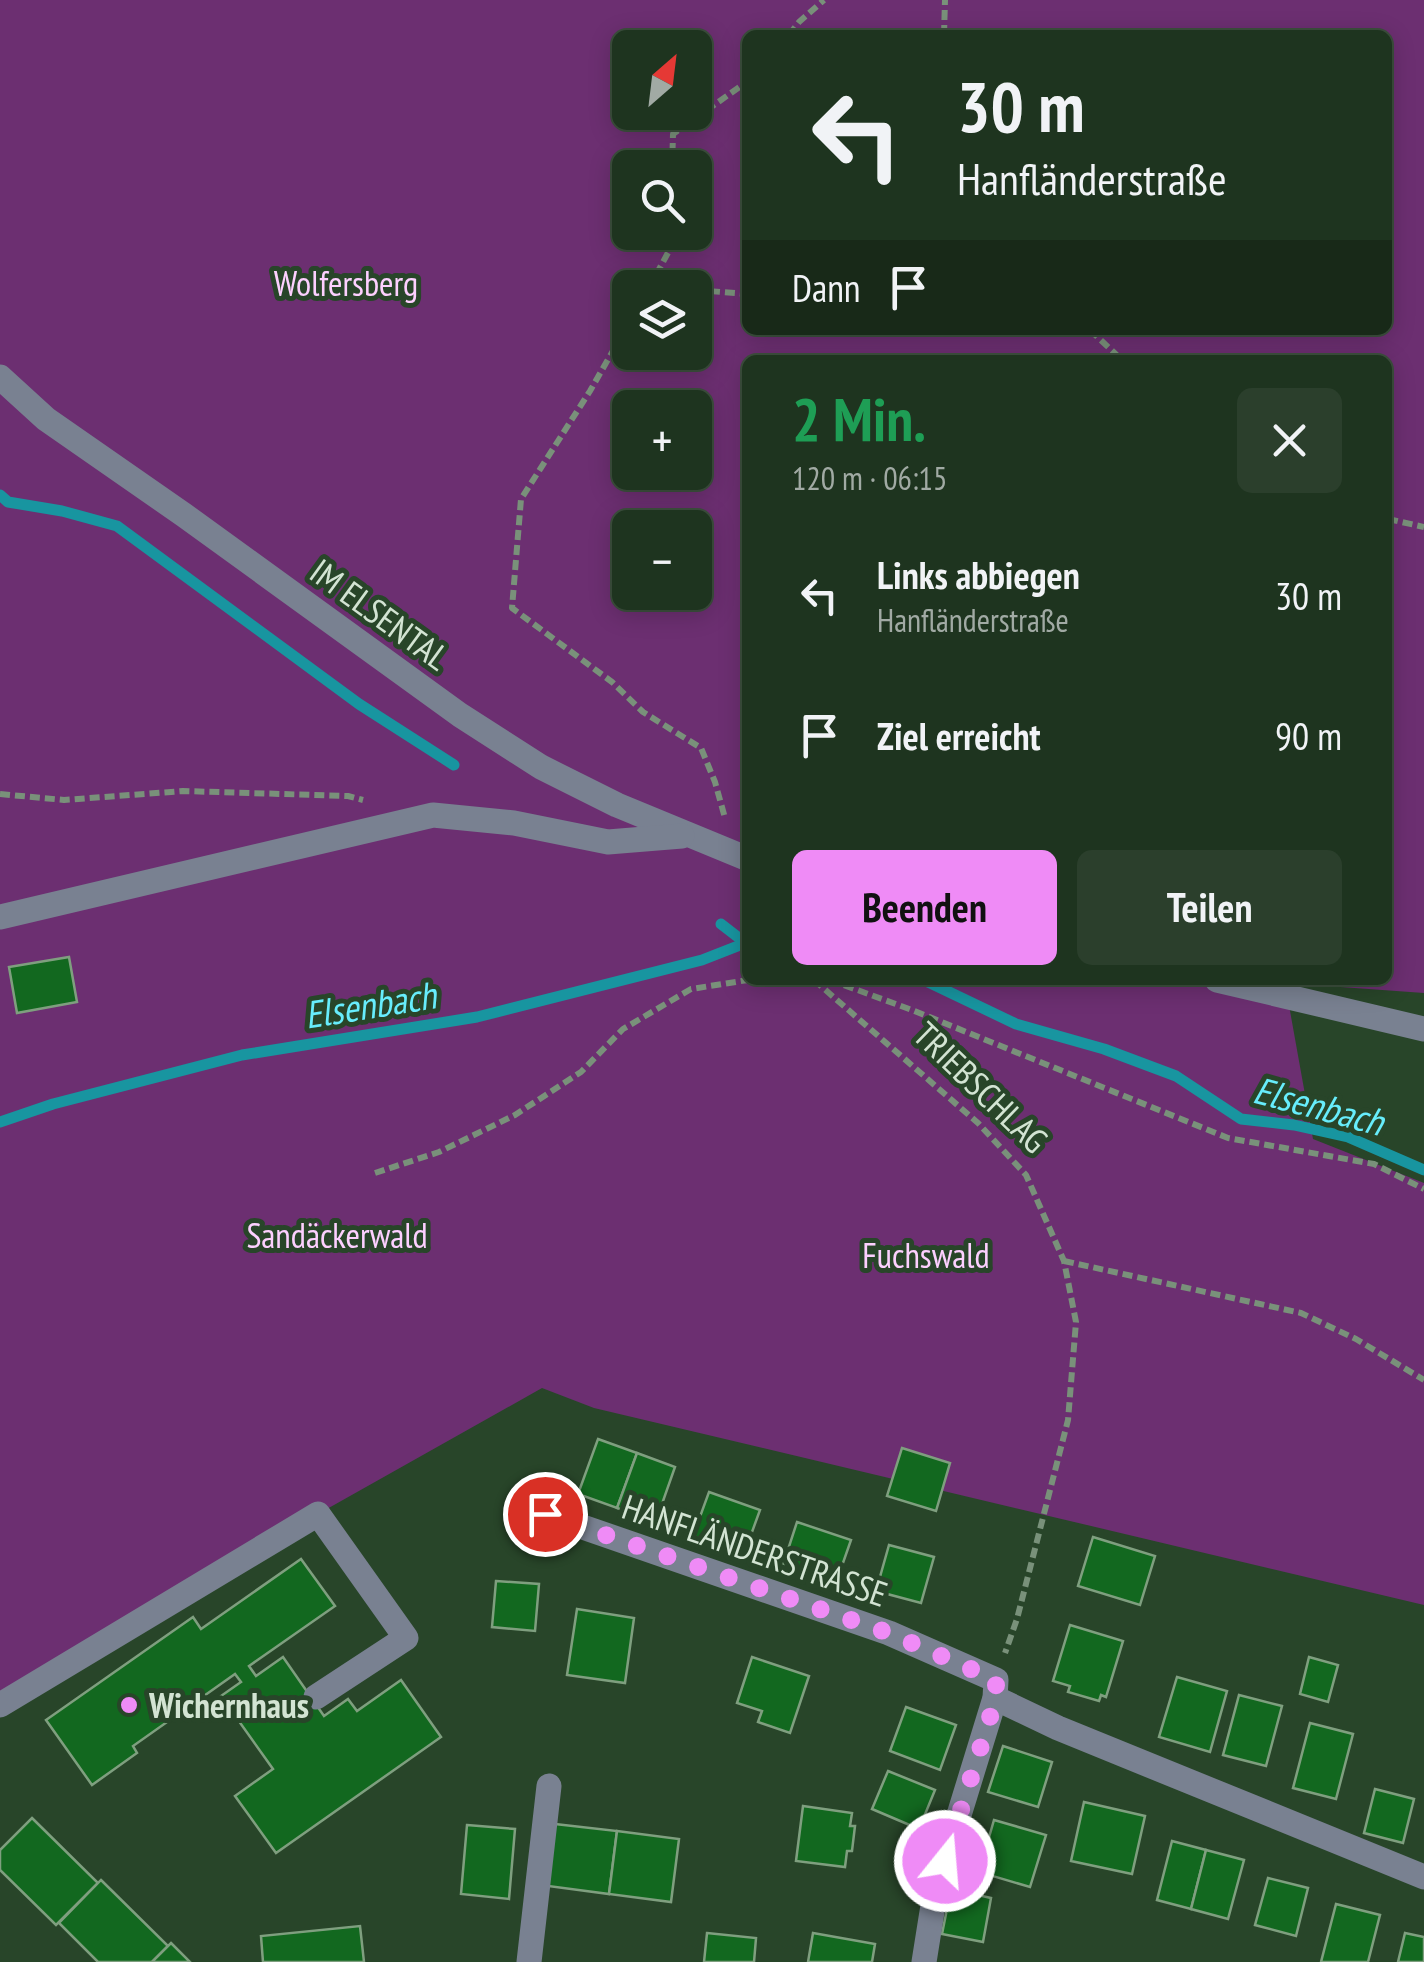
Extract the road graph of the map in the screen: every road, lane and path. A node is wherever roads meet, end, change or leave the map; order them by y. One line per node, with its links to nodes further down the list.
1 (824, 0): 3 (path)
2 (945, 0): 4 (path)
3 (793, 30)
4 (944, 30)
5 (742, 85): 6 (path)
6 (673, 150)
7 (712, 291): 8 (path)
8 (742, 294)
9 (1095, 335): 11 (path)
10 (612, 352): 18 (path)
11 (1117, 355)
12 (0, 377): 17 (street, IM ELSENTAL)
13 (1392, 520): 14 (path)
14 (1424, 527)
15 (0, 794): 16 (path)
16 (365, 800)
17 (686, 836): 18 (street, IM ELSENTAL); 19 (street)
18 (736, 856)
19 (0, 917)
20 (742, 981): 25 (path)
21 (820, 985): 27 (path, TRIEBSCHLAG)
22 (844, 985): 26 (path)
23 (1238, 985): 24 (street)
24 (1424, 1030)
25 (374, 1173)
26 (1424, 1189)
27 (1064, 1261): 28 (path); 30 (path, TRIEBSCHLAG)
28 (1424, 1380)
29 (545, 1514): 31 (street, HANFLÄNDERSTRASSE)
30 (1017, 1620)
31 (996, 1689): 35 (street, HANFLÄNDERSTRASSE); 37 (street)
32 (316, 1697): 33 (street)
33 (0, 1706)
34 (549, 1786): 36 (street)
35 (1424, 1877)
36 (530, 1962)
37 (924, 1962)

